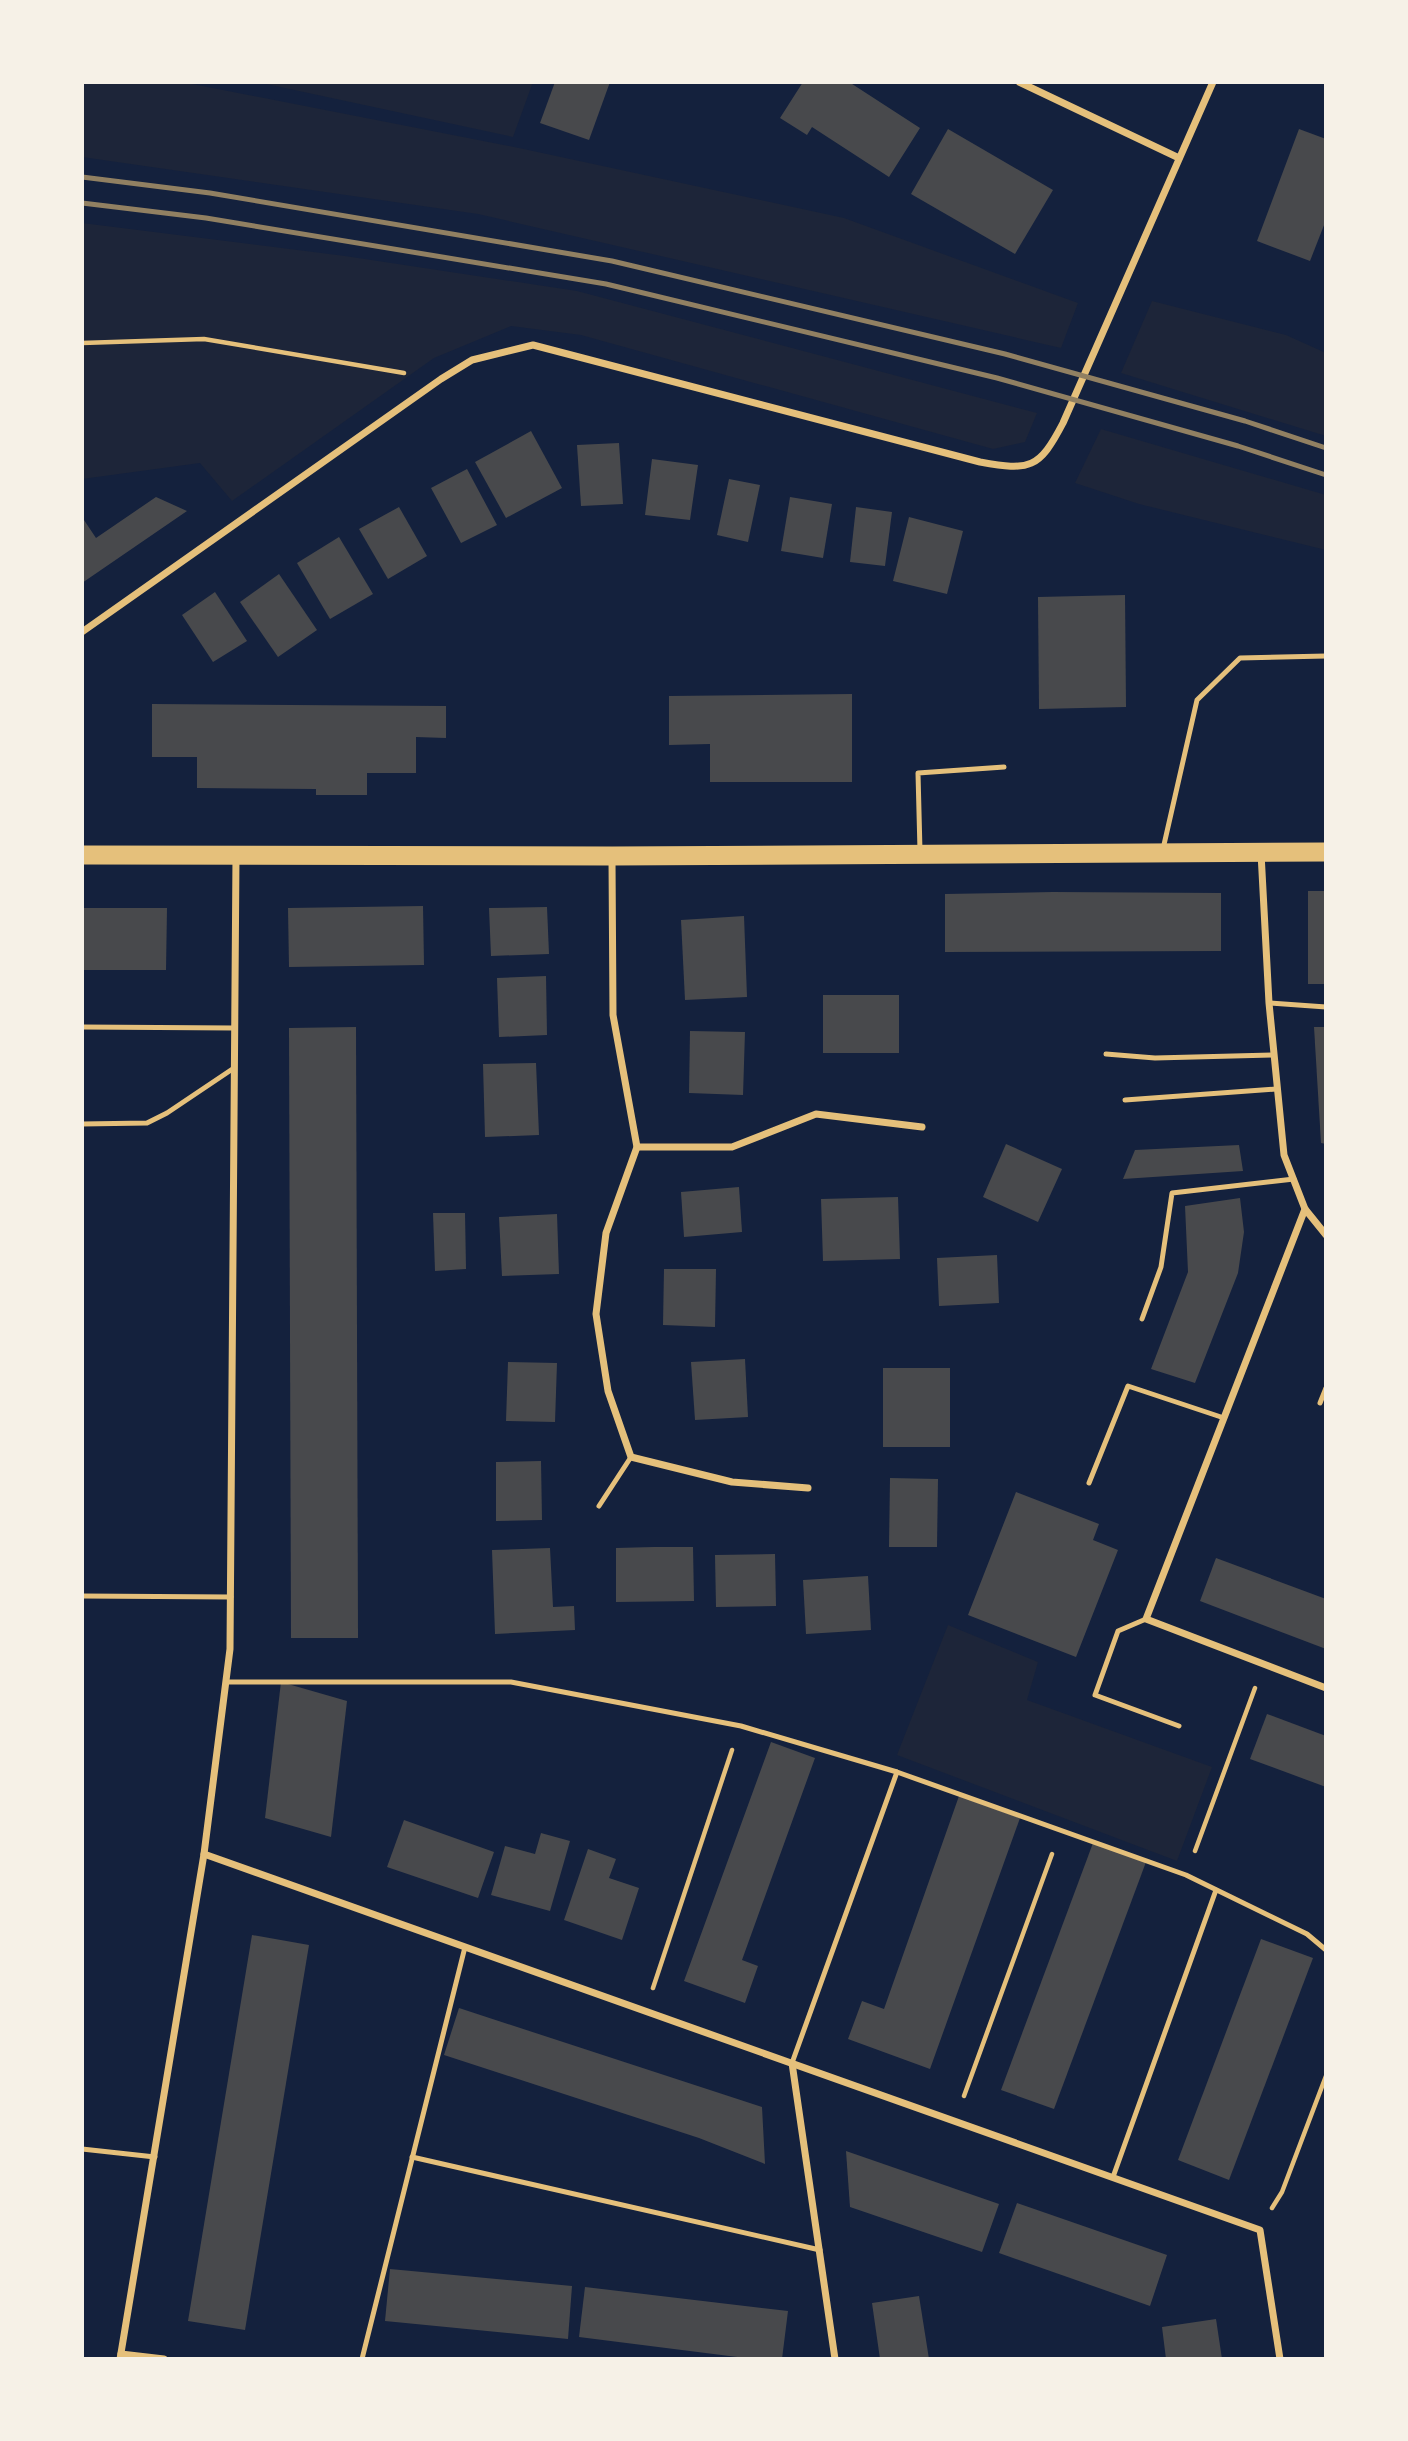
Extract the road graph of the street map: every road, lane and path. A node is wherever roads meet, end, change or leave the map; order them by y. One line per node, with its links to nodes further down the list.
1 (1019, 82): 3 (street)
2 (1213, 82): 3 (street)
3 (1179, 158): 5 (street)
4 (82, 343): 5 (path)
5 (441, 379): 6 (street)
6 (82, 632)
7 (1326, 656): 9 (lane)
8 (1004, 766): 12 (lane)
9 (1162, 852): 10 (highway); 12 (highway)
10 (1261, 852): 11 (highway); 16 (street)
11 (1326, 852)
12 (920, 854): 15 (highway)
13 (82, 855): 14 (highway)
14 (236, 856): 15 (highway); 19 (street)
15 (612, 856): 27 (street)
16 (1269, 1003): 17 (lane); 21 (street)
17 (1326, 1007)
18 (82, 1027): 19 (lane)
19 (234, 1028): 22 (street)
20 (1106, 1054): 21 (lane)
21 (1274, 1055): 23 (street)
22 (234, 1068): 25 (lane); 40 (street)
23 (1276, 1089): 24 (lane); 28 (street)
24 (1125, 1100)
25 (82, 1124)
26 (922, 1127): 27 (street)
27 (637, 1147): 35 (street)
28 (1294, 1179): 29 (street); 31 (lane)
29 (1305, 1209): 30 (street); 34 (street)
30 (1326, 1235)
31 (1142, 1320)
32 (1326, 1388): 33 (lane)
33 (1320, 1403)
34 (1224, 1418): 36 (lane); 41 (street)
35 (631, 1457): 37 (street); 38 (lane)
36 (1089, 1483)
37 (808, 1488)
38 (599, 1506)
39 (82, 1596): 40 (lane)
40 (231, 1597): 43 (street)
41 (1146, 1619): 42 (street); 46 (lane)
42 (1264, 1665): 44 (street); 50 (path)
43 (226, 1682): 45 (lane); 49 (street)
44 (1326, 1688)
45 (740, 1726): 47 (lane); 54 (path)
46 (1179, 1726)
47 (897, 1772): 48 (lane); 55 (lane)
48 (1061, 1831): 50 (lane); 57 (path)
49 (204, 1854): 52 (street); 59 (street)
50 (1186, 1875): 51 (lane)
51 (1216, 1890): 53 (lane); 61 (lane)
52 (465, 1947): 54 (street); 60 (lane)
53 (1326, 1950)
54 (645, 2011): 55 (street)
55 (792, 2063): 57 (street); 63 (street)
56 (1326, 2076): 62 (path)
57 (955, 2121): 61 (street)
58 (82, 2149): 59 (lane)
59 (155, 2157): 64 (street)
60 (412, 2157): 63 (lane); 66 (lane)
61 (1113, 2177): 62 (street)
62 (1260, 2230): 68 (street)
63 (820, 2250): 67 (street)
64 (121, 2357): 65 (street)
65 (164, 2359)
66 (362, 2359)
67 (835, 2359)
68 (1280, 2359)

